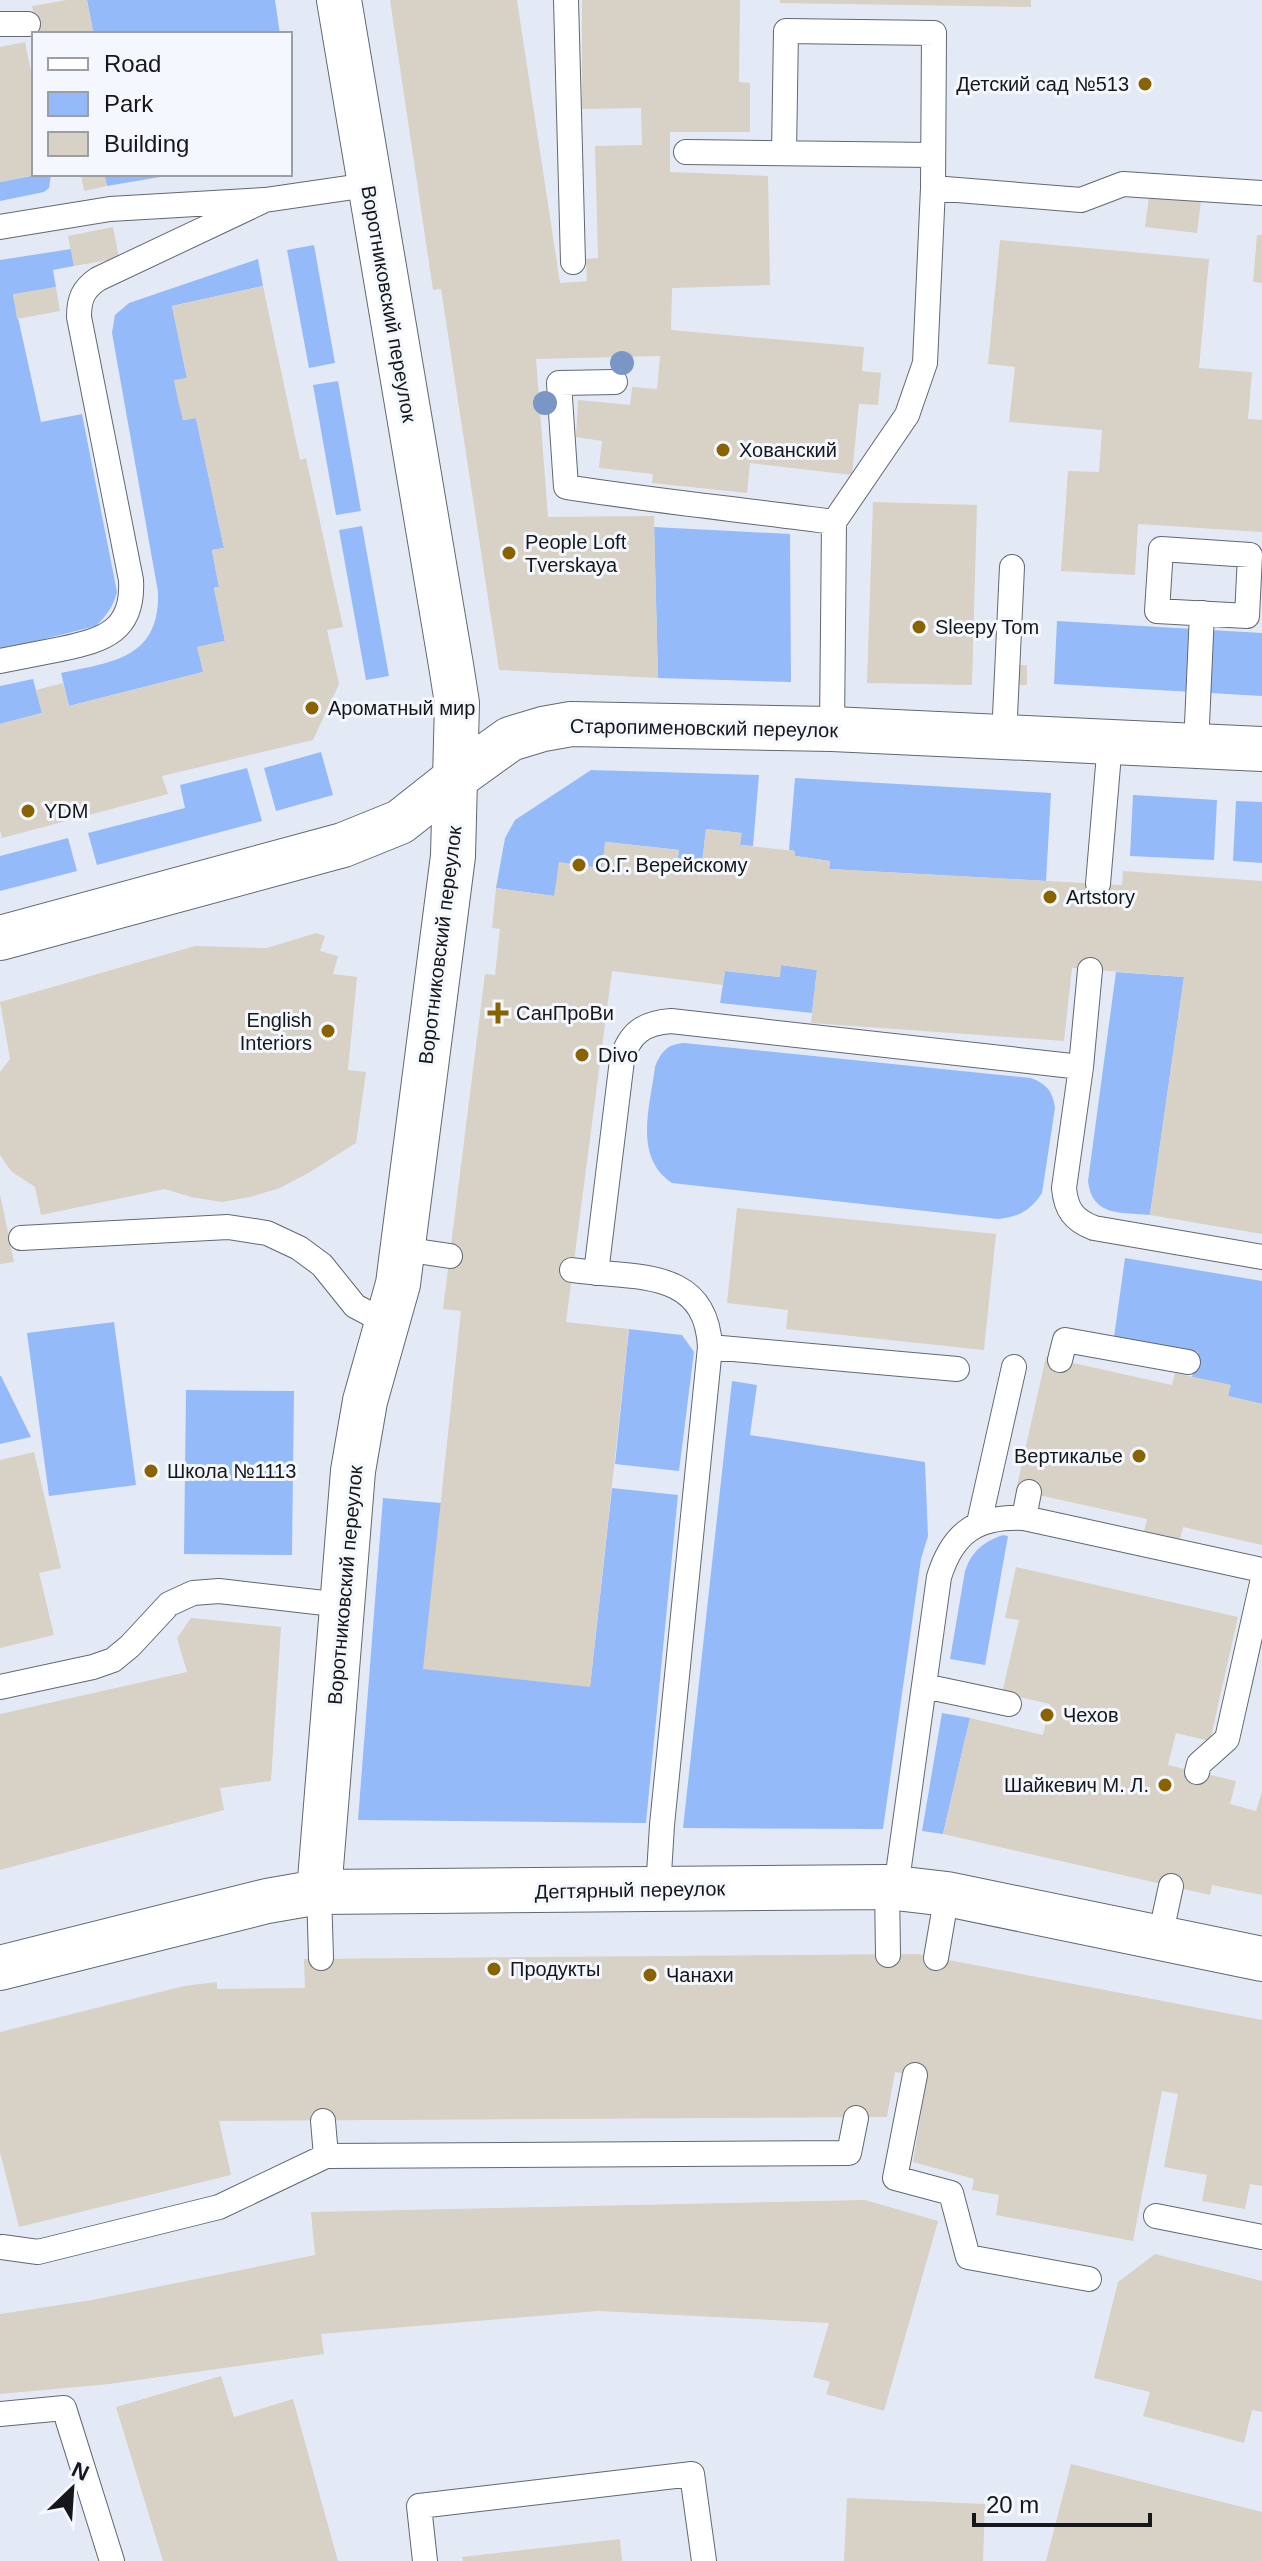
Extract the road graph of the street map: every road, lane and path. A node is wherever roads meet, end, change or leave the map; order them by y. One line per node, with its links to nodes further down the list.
1 (339, 0): 8 (street, Воротниковский переулок)
2 (566, 0): 13 (lane)
3 (0, 24): 4 (lane)
4 (28, 24)
5 (686, 152): 6 (lane)
6 (784, 153): 7 (lane); 7 (lane)
7 (933, 155): 9 (lane)
8 (368, 185): 11 (lane); 24 (street, Воротниковский переулок)
9 (933, 188): 10 (lane); 15 (lane)
10 (1262, 193)
11 (265, 200): 12 (lane); 18 (lane)
12 (0, 227)
13 (573, 262)
14 (615, 382): 15 (lane)
15 (834, 522): 19 (lane)
16 (1012, 567): 20 (lane)
17 (1202, 613): 17 (lane); 22 (lane)
18 (0, 661)
19 (832, 729): 20 (street, Старопименовский переулок); 24 (street, Старопименовский переулок)
20 (1004, 737): 21 (street, Старопименовский переулок)
21 (1110, 742): 22 (street, Старопименовский переулок); 25 (lane)
22 (1196, 746): 23 (street, Старопименовский переулок)
23 (1262, 749)
24 (457, 777): 26 (street, Старопименовский переулок); 30 (street, Воротниковский переулок)
25 (1098, 884)
26 (0, 938)
27 (1090, 970): 28 (lane)
28 (1081, 1067): 32 (lane); 34 (lane)
29 (21, 1238): 33 (lane)
30 (403, 1249): 31 (lane); 33 (street, Воротниковский переулок)
31 (450, 1256)
32 (1262, 1257)
33 (387, 1323): 44 (street, Воротниковский переулок)
34 (710, 1347): 38 (lane); 51 (lane)
35 (1060, 1360): 36 (lane)
36 (1188, 1362)
37 (1014, 1367): 41 (lane)
38 (957, 1369)
39 (1029, 1492): 40 (lane)
40 (1024, 1518): 41 (lane); 42 (lane)
41 (979, 1523): 45 (lane)
42 (1262, 1570)
43 (1262, 1583): 48 (lane)
44 (342, 1605): 46 (lane); 52 (street, Воротниковский переулок)
45 (924, 1686): 47 (lane); 50 (lane)
46 (0, 1687)
47 (1009, 1704)
48 (1197, 1772)
49 (1171, 1886): 54 (lane)
50 (892, 1887): 51 (street, Дегтярный переулок); 53 (street, Дегтярный переулок); 55 (lane)
51 (658, 1890): 52 (street, Дегтярный переулок)
52 (319, 1892): 56 (lane); 59 (street, Дегтярный переулок)
53 (947, 1894): 54 (street, Дегтярный переулок); 57 (lane)
54 (1160, 1937): 58 (street, Дегтярный переулок)
55 (888, 1955)
56 (321, 1958)
57 (936, 1958)
58 (1262, 1959)
59 (0, 1968)
60 (915, 2075): 67 (lane)
61 (856, 2118): 63 (lane)
62 (323, 2121): 63 (lane)
63 (326, 2156): 66 (lane)
64 (1156, 2216): 65 (lane)
65 (1262, 2237)
66 (1, 2245)
67 (1089, 2279)
68 (0, 2414): 69 (lane)
69 (112, 2561)
70 (425, 2561): 71 (lane)
71 (704, 2561)

